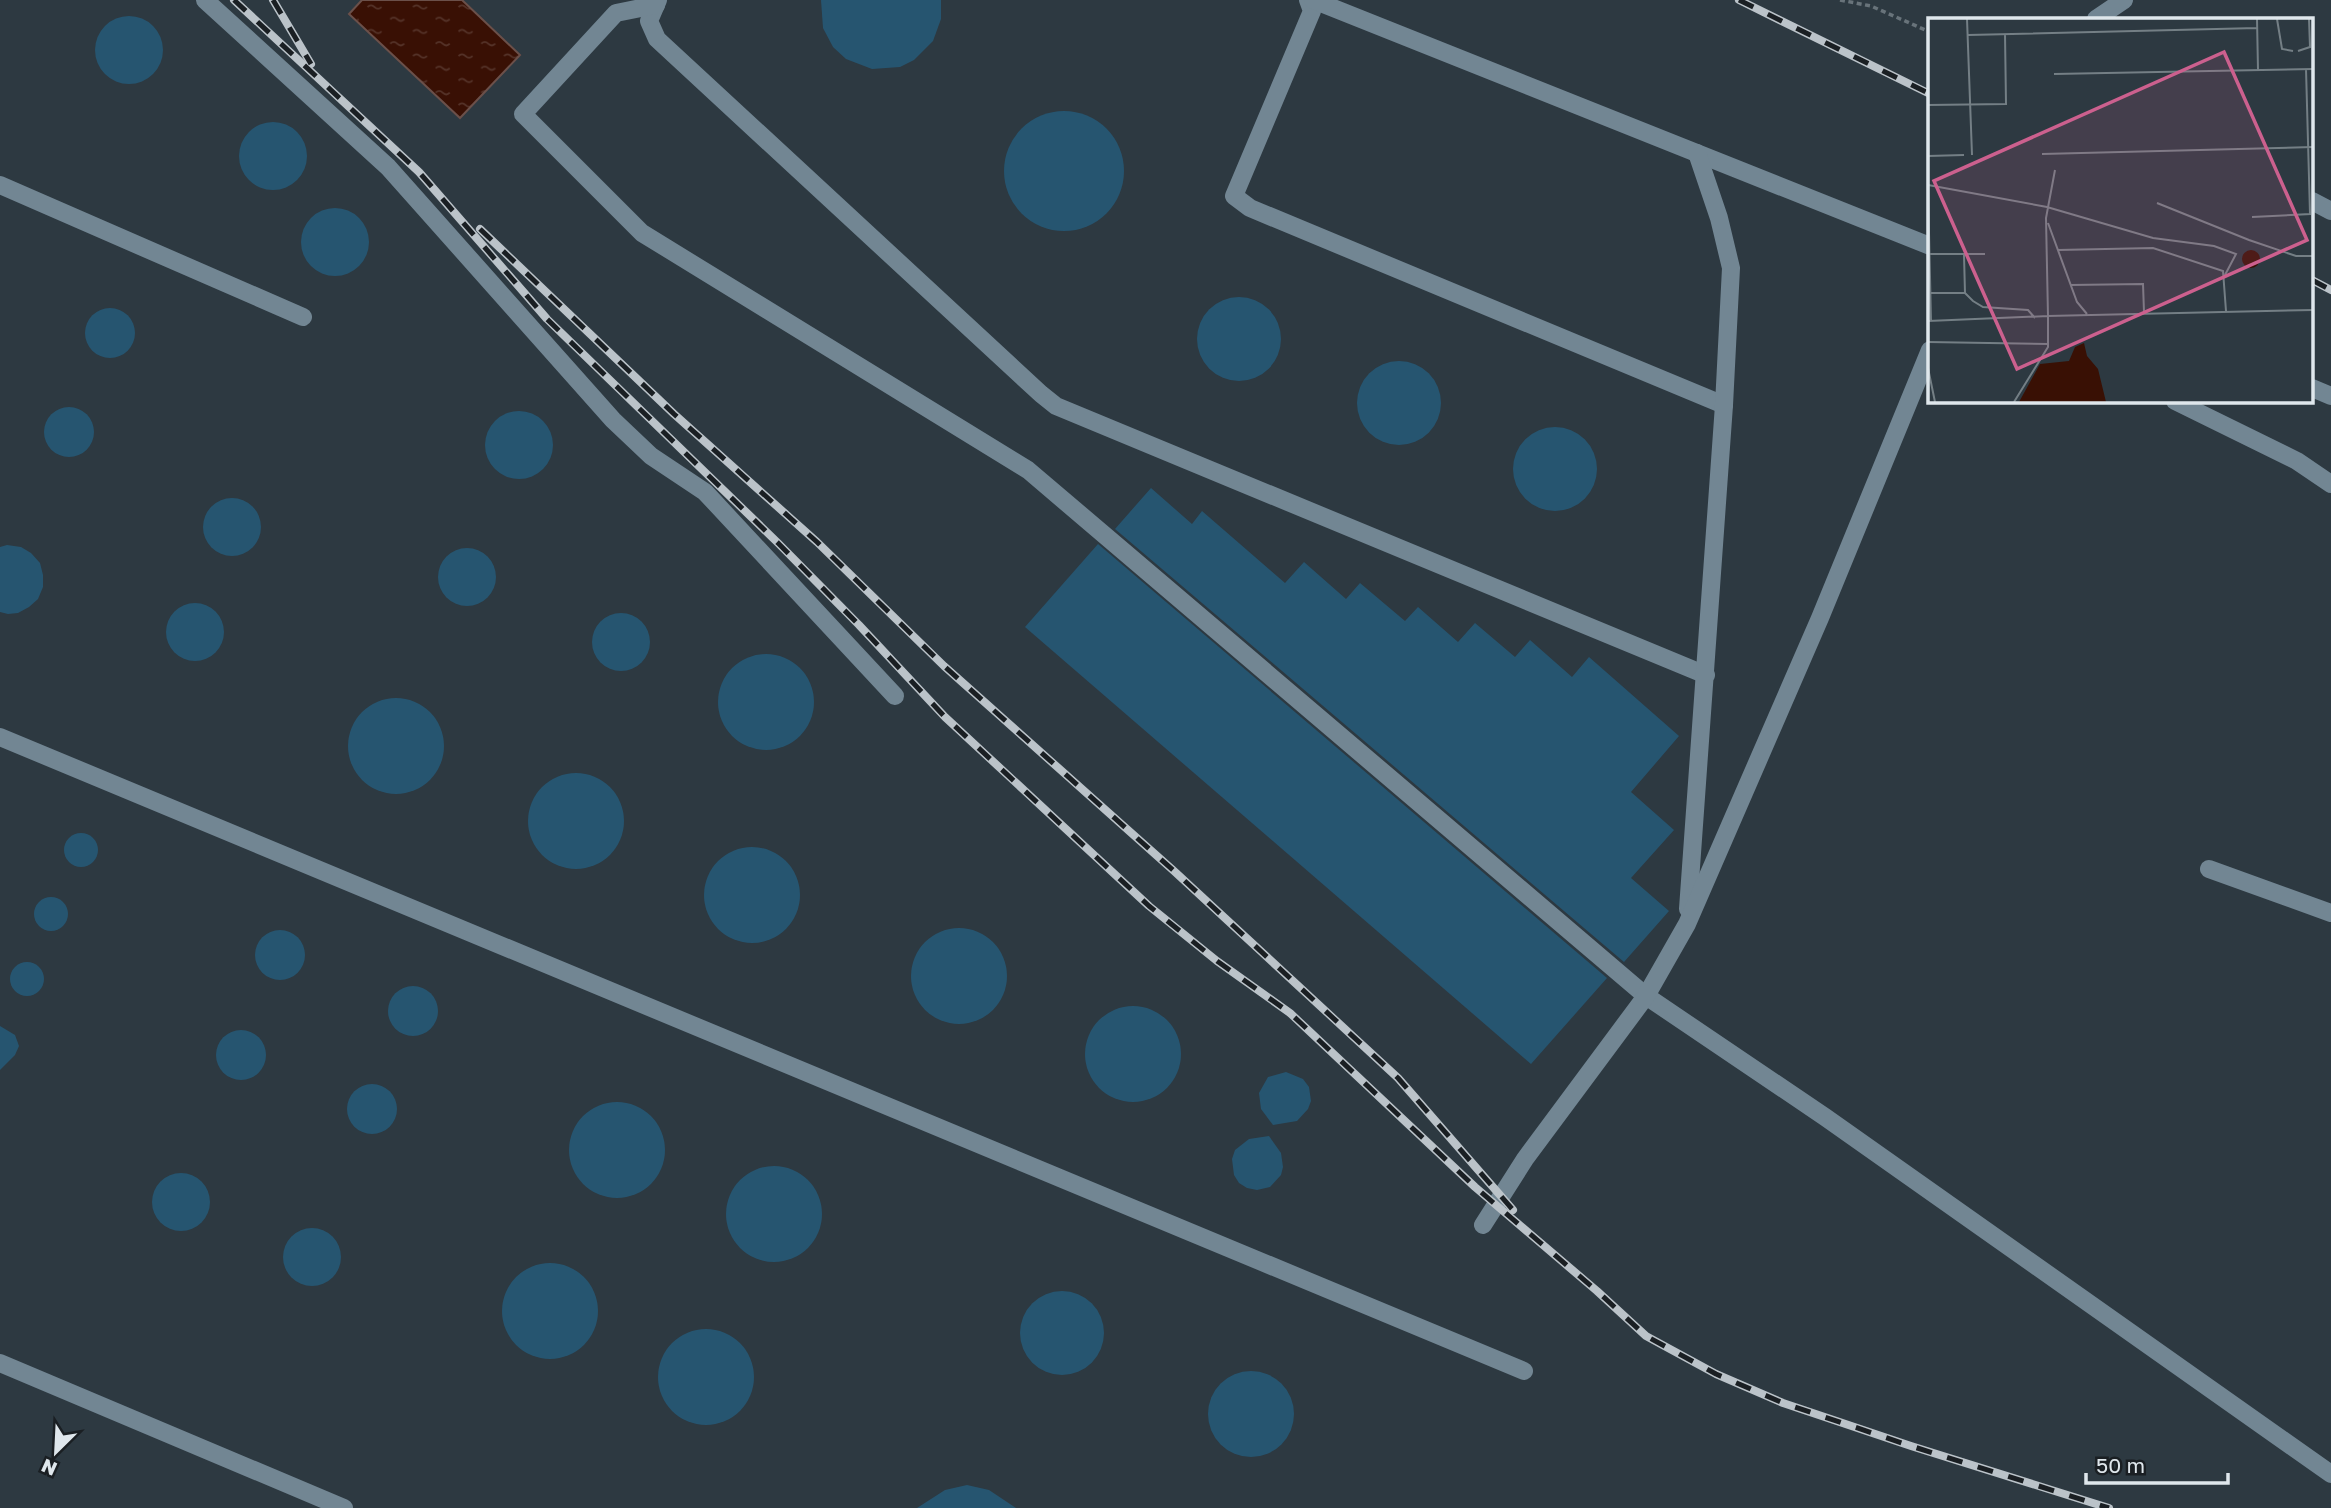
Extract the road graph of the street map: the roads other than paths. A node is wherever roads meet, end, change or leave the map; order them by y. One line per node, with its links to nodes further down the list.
1 (205, 0): 19 (lane)
2 (1311, 0): 6 (lane); 16 (lane)
3 (2124, 0): 5 (lane)
4 (657, 3): 18 (lane); 24 (lane)
5 (2097, 18)
6 (1697, 153): 10 (lane); 16 (lane)
7 (0, 186): 11 (lane)
8 (2314, 202): 9 (lane)
9 (2331, 211)
10 (1928, 245)
11 (303, 317)
12 (1928, 355): 23 (lane)
13 (2314, 389): 14 (lane)
14 (2331, 396)
15 (2177, 402): 17 (lane)
16 (1724, 405): 18 (lane)
17 (2331, 484)
18 (1706, 675): 23 (lane)
19 (895, 696)
20 (0, 737): 27 (lane)
21 (2209, 869): 22 (lane)
22 (2331, 913)
23 (1687, 924): 24 (lane)
24 (1646, 996): 25 (lane); 28 (lane)
25 (1483, 1225)
26 (0, 1363): 29 (lane)
27 (1524, 1371)
28 (2331, 1474)
29 (344, 1508)

